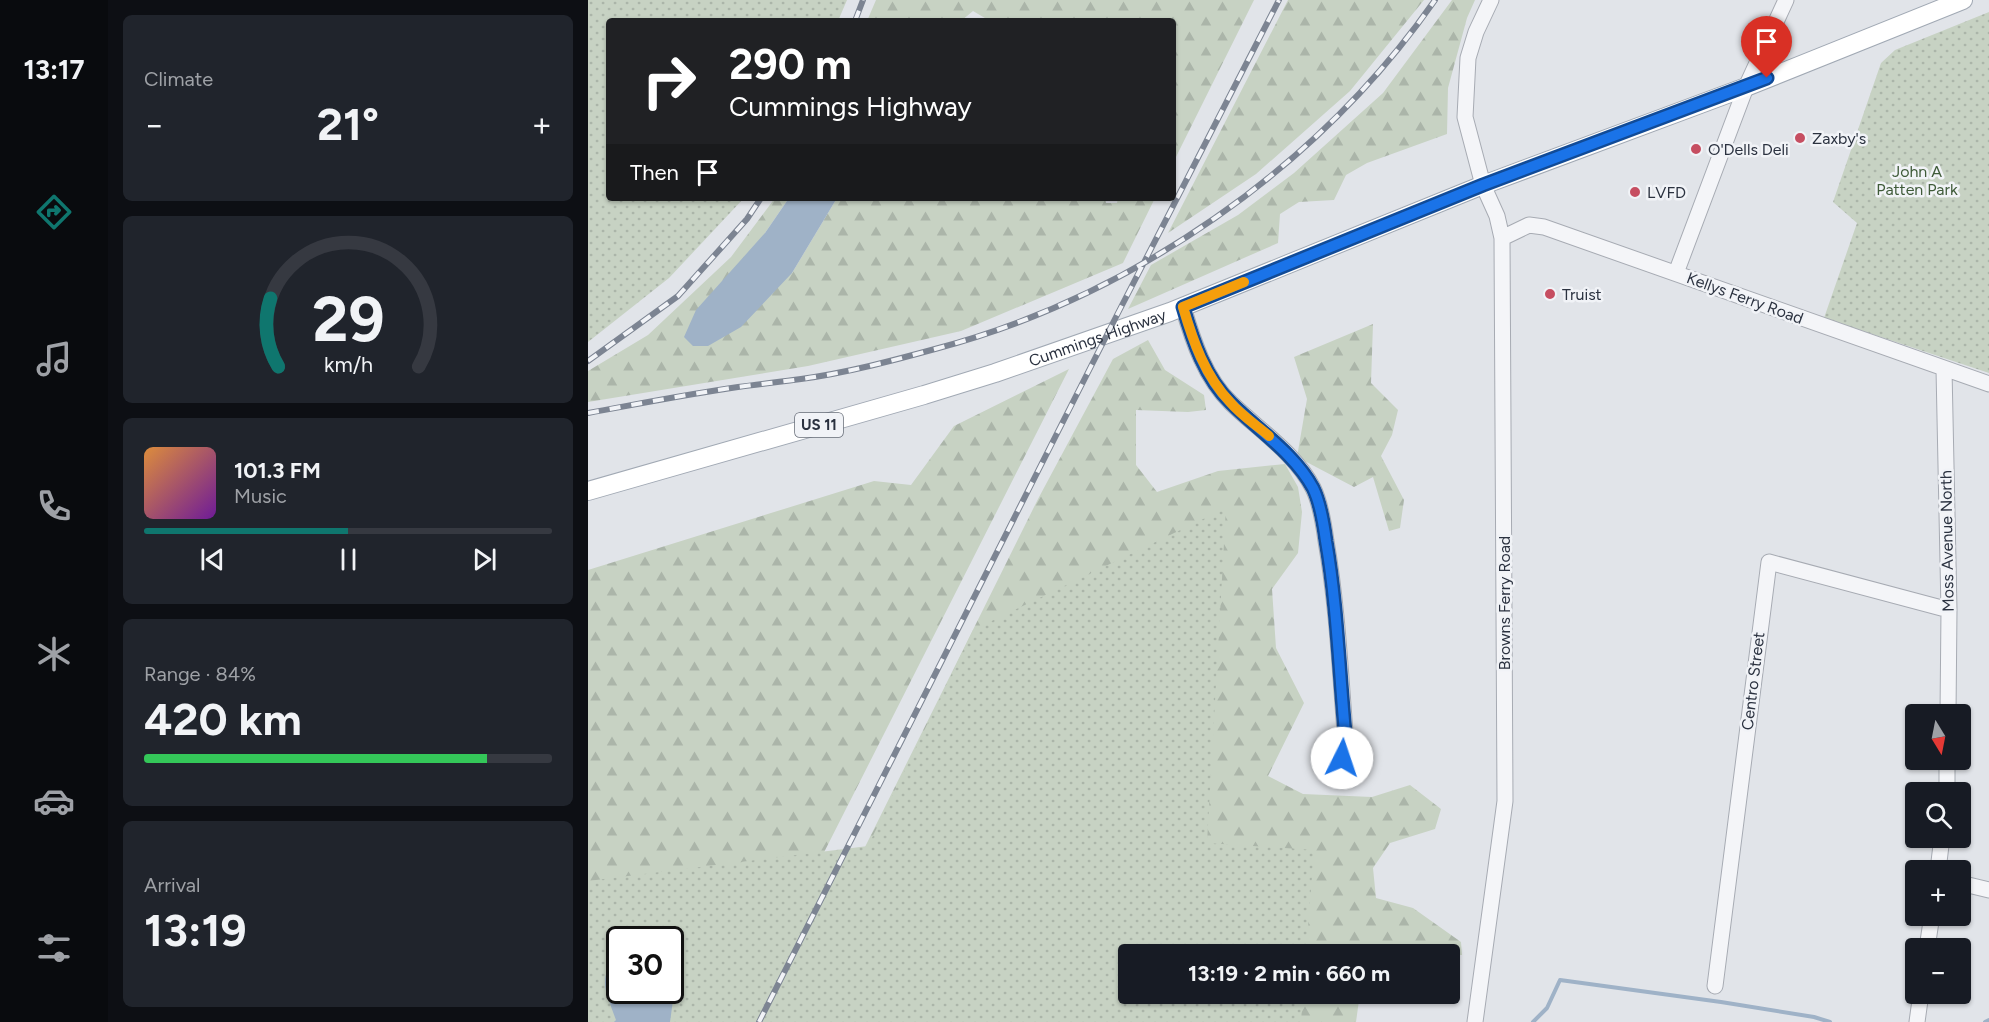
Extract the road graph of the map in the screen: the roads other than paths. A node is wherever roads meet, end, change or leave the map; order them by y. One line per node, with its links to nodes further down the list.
1 (1491, 0): 5 (street, Browns Ferry Road)
2 (1786, 0): 4 (street)
3 (1963, 0): 4 (main road, Cummings Highway / US 11)
4 (1746, 87): 5 (main road, Cummings Highway / US 11); 7 (street)
5 (1483, 185): 6 (street, Browns Ferry Road); 8 (main road, Cummings Highway / US 11)
6 (1502, 238): 7 (street, Kellys Ferry Road); 19 (street, Browns Ferry Road)
7 (1676, 273): 9 (street, Kellys Ferry Road)
8 (1183, 307): 11 (main road, Cummings Highway / US 11); 14 (street)
9 (1944, 369): 10 (street, Kellys Ferry Road); 12 (street, Moss Avenue North)
10 (1989, 384)
11 (588, 492)
12 (1949, 610): 13 (street, Moss Avenue North); 17 (street, Centro Street)
13 (1948, 704)
14 (1342, 758)
15 (1971, 886): 16 (street)
16 (1989, 890)
17 (1715, 986)
18 (1919, 1004): 20 (street)
19 (1475, 1022)
20 (1917, 1022)

